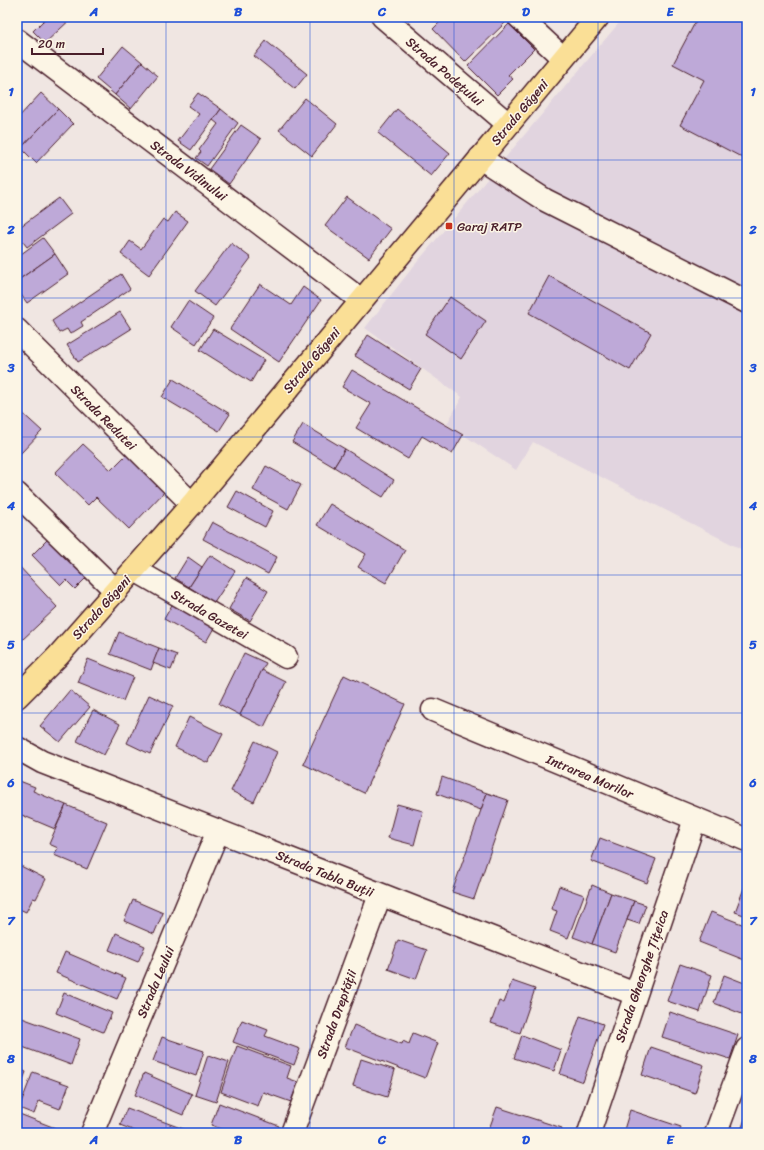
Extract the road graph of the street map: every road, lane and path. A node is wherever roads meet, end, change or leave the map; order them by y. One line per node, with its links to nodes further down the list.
1 (383, 17): 6 (street, Strada Podețului)
2 (520, 17): 5 (street)
3 (598, 17): 5 (main road, Strada Găgeni)
4 (17, 40): 8 (street, Strada Vidinului)
5 (564, 58): 6 (main road, Strada Găgeni)
6 (508, 124): 7 (main road, Strada Găgeni)
7 (480, 158): 8 (main road, Strada Găgeni); 9 (street)
8 (361, 300): 12 (main road, Strada Găgeni)
9 (747, 302)
10 (17, 330): 12 (street, Strada Redutei)
11 (17, 494): 14 (street)
12 (192, 504): 13 (main road, Strada Găgeni)
13 (135, 570): 14 (main road, Strada Găgeni); 15 (street, Strada Gazetei)
14 (116, 591): 16 (main road, Strada Găgeni)
15 (286, 657)
16 (17, 697)
17 (433, 710): 19 (street, Intrarea Morilor)
18 (17, 748): 20 (street, Strada Tabla Buții)
19 (695, 819): 21 (street, Intrarea Morilor); 23 (street, Strada Gheorghe Țițeica)
20 (218, 831): 22 (street, Strada Tabla Buții); 25 (street, Strada Leului)
21 (747, 840)
22 (380, 895): 23 (street, Strada Tabla Buții); 26 (street, Strada Dreptății)
23 (635, 994): 27 (street, Strada Gheorghe Țițeica)
24 (747, 1049): 28 (street)
25 (92, 1133)
26 (292, 1133)
27 (589, 1133)
28 (716, 1133)

